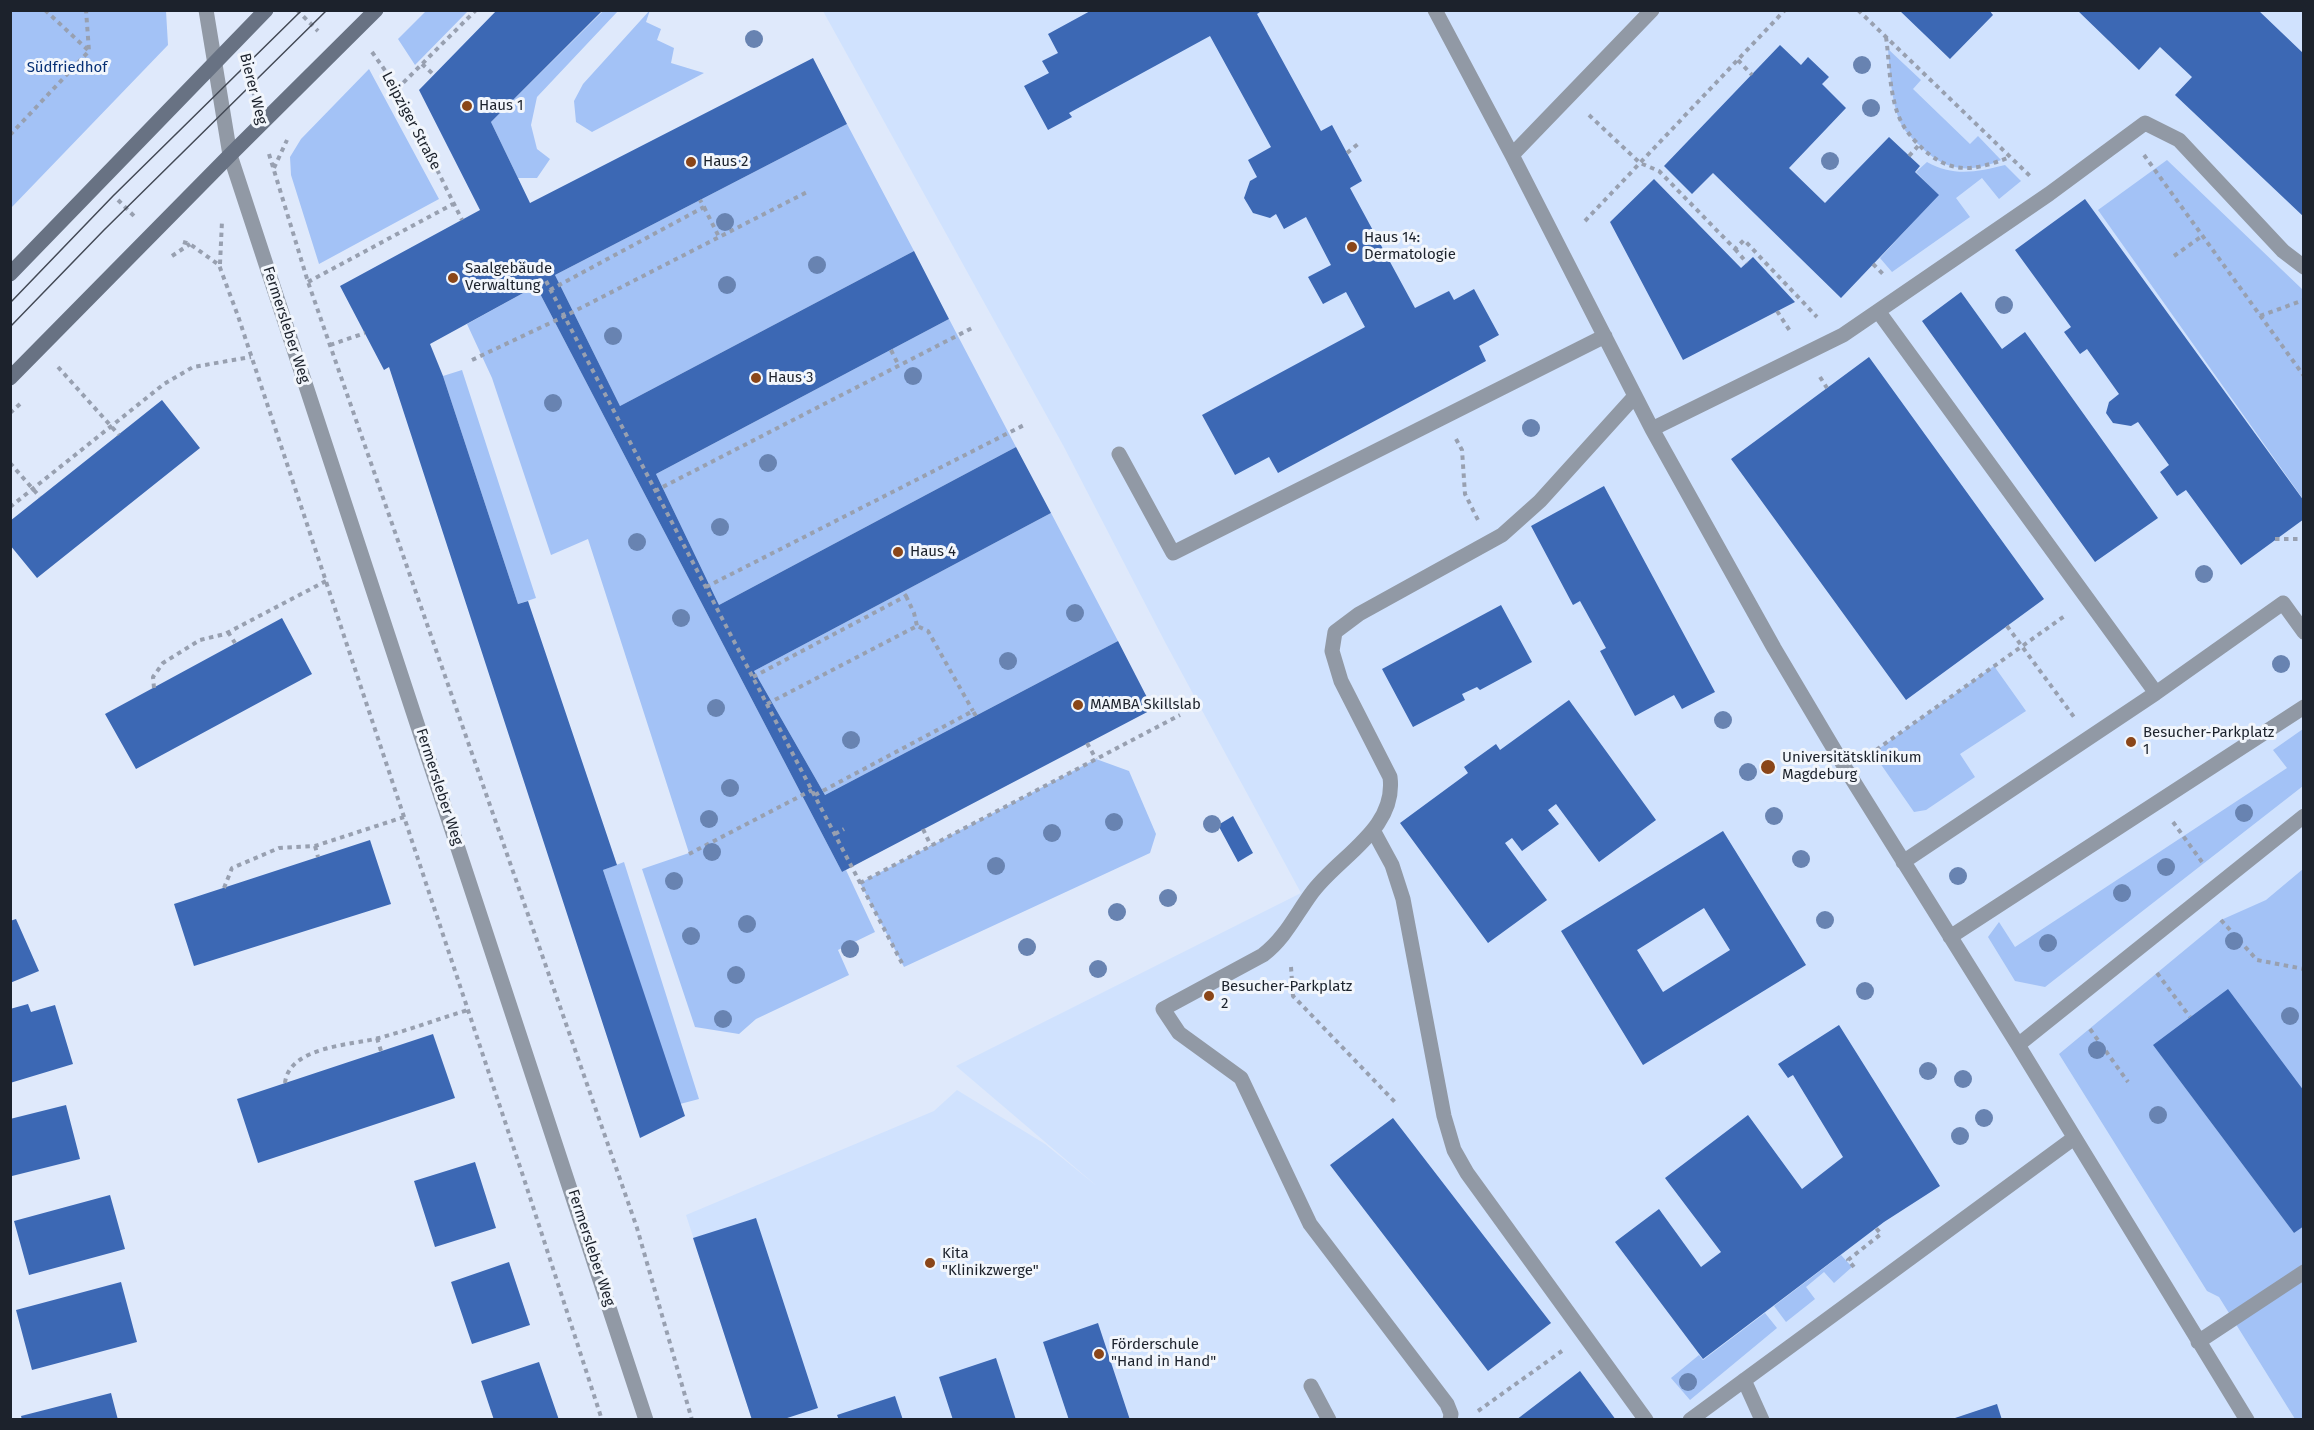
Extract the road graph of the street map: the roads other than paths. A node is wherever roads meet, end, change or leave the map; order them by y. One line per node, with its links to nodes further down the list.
1 (206, 10): 6 (street)
2 (266, 10): 6 (main road)
3 (376, 10): 7 (main road)
4 (1435, 10): 8 (street)
5 (1652, 10): 8 (street)
6 (214, 65): 7 (street); 10 (main road)
7 (230, 155): 13 (main road); 31 (street, Fermersleber Weg)
8 (1512, 155): 12 (street)
9 (2304, 267): 11 (street)
10 (10, 274)
11 (1878, 311): 15 (street); 18 (street)
12 (1605, 336): 14 (street); 16 (street)
13 (10, 378)
14 (1635, 396): 15 (street); 21 (street)
15 (1652, 429): 22 (street)
16 (1119, 454)
17 (2304, 632): 18 (street)
18 (2156, 693): 22 (street)
19 (2304, 707): 23 (street)
20 (2304, 816): 24 (street)
21 (1373, 830): 30 (street); 33 (street)
22 (1903, 862): 23 (street)
23 (1950, 937): 24 (street)
24 (2018, 1045): 25 (street)
25 (2074, 1138): 27 (street); 28 (street)
26 (2304, 1272): 27 (street)
27 (2198, 1342): 36 (street)
28 (1744, 1380): 34 (street); 35 (street)
29 (1311, 1386): 32 (street)
30 (1450, 1417)
31 (646, 1419)
32 (1329, 1419)
33 (1646, 1419)
34 (1690, 1419)
35 (1762, 1419)
36 (2247, 1419)

